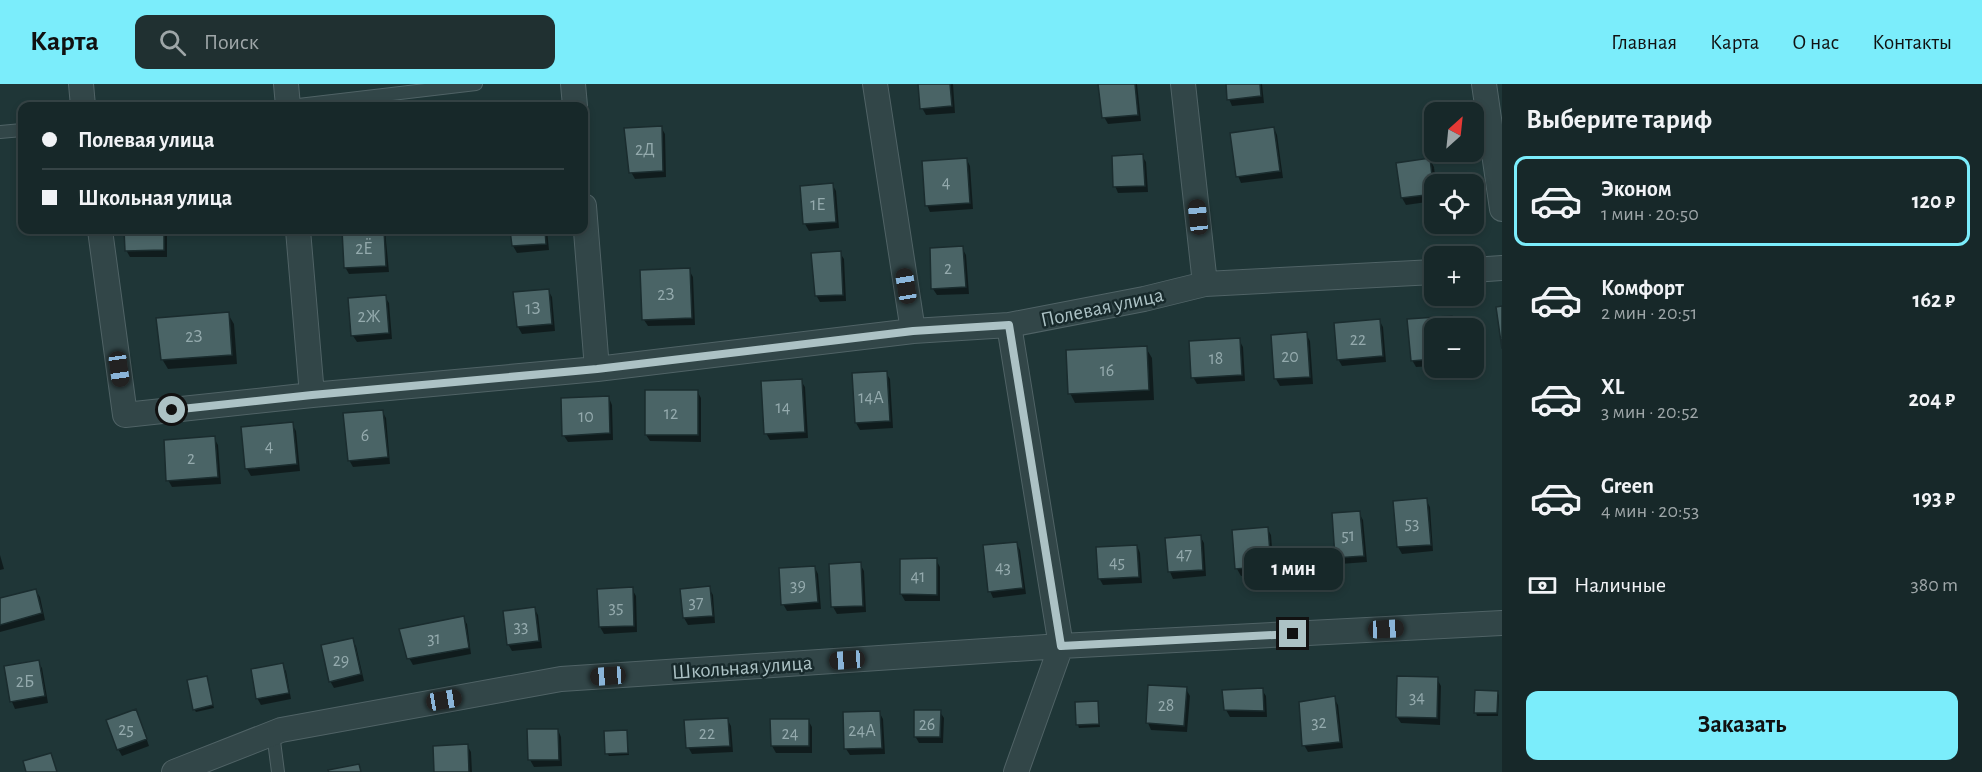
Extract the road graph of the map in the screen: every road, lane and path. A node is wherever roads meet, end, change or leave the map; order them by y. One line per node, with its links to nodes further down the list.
1 (81, 84): 8 (street)
2 (286, 84): 9 (street)
3 (476, 84): 10 (lane)
4 (573, 84): 11 (street)
5 (875, 84): 23 (street)
6 (1183, 84): 21 (street)
7 (1484, 84): 14 (street)
8 (83, 102)
9 (288, 102)
10 (323, 102)
11 (575, 102)
12 (18, 130): 13 (lane)
13 (0, 132)
14 (1502, 209)
15 (101, 234): 25 (street, Полевая улица)
16 (298, 234): 25 (street)
17 (586, 234): 24 (street)
18 (1502, 268): 19 (street)
19 (1484, 269)
20 (1424, 273): 21 (street, Полевая улица)
21 (1205, 284): 22 (street, Полевая улица)
22 (1009, 325): 23 (street, Полевая улица); 27 (street)
23 (913, 331): 24 (street, Полевая улица)
24 (597, 369): 25 (street, Полевая улица)
25 (312, 395)
26 (1502, 622): 27 (street, Школьная улица)
27 (1061, 646): 28 (street, Школьная улица); 31 (street)
28 (273, 733): 29 (street, Школьная улица); 30 (lane)
29 (174, 772)
30 (278, 772)
31 (1016, 772)

